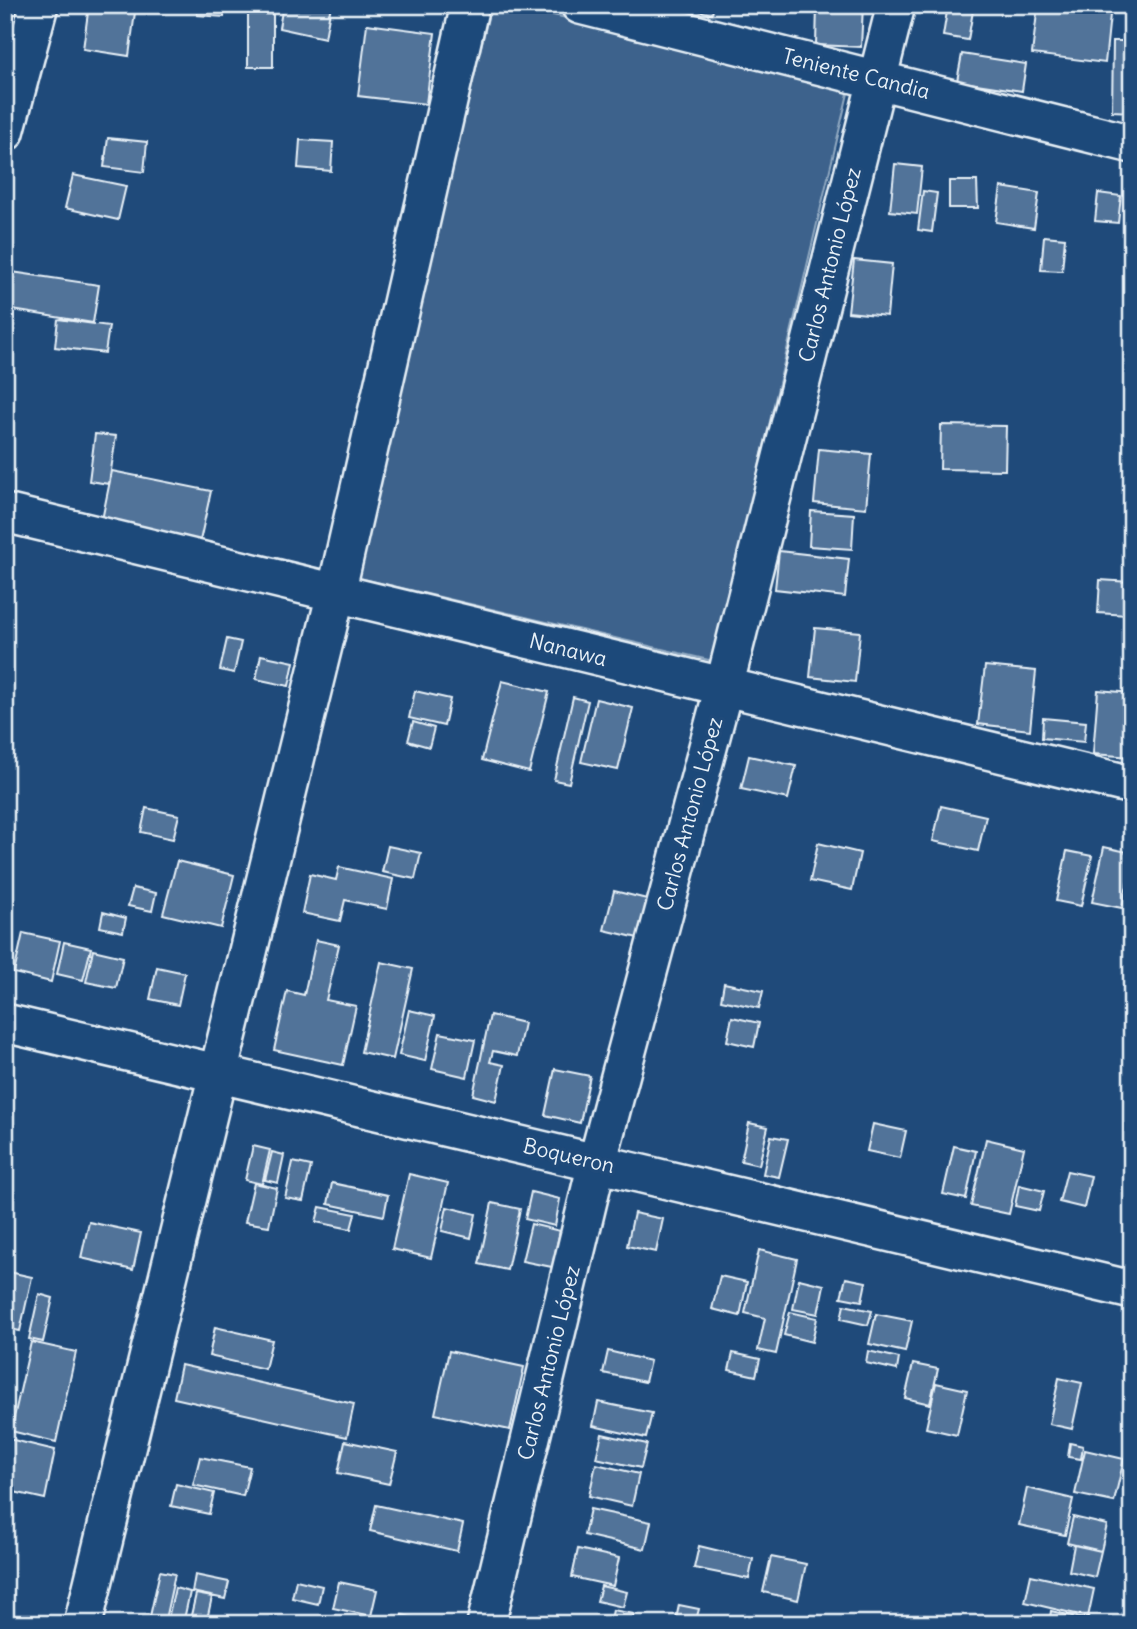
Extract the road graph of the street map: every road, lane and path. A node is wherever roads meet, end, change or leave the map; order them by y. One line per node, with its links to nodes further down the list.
1 (38, 5): 6 (street)
2 (470, 5): 9 (street)
3 (580, 5): 5 (street, Teniente Candia)
4 (896, 5): 5 (street, Carlos Antonio López)
5 (877, 79): 7 (street, Teniente Candia); 10 (street, Carlos Antonio López)
6 (5, 132)
7 (1132, 144)
8 (5, 513): 9 (street, Nanawa)
9 (336, 593): 10 (street, Nanawa); 13 (street)
10 (723, 687): 11 (street, Nanawa); 14 (street, Carlos Antonio López)
11 (1132, 785)
12 (5, 1023): 13 (street, Boqueron)
13 (218, 1074): 14 (street, Boqueron); 16 (street)
14 (597, 1163): 15 (street, Boqueron); 17 (street, Carlos Antonio López)
15 (1132, 1290)
16 (83, 1624)
17 (486, 1624)

